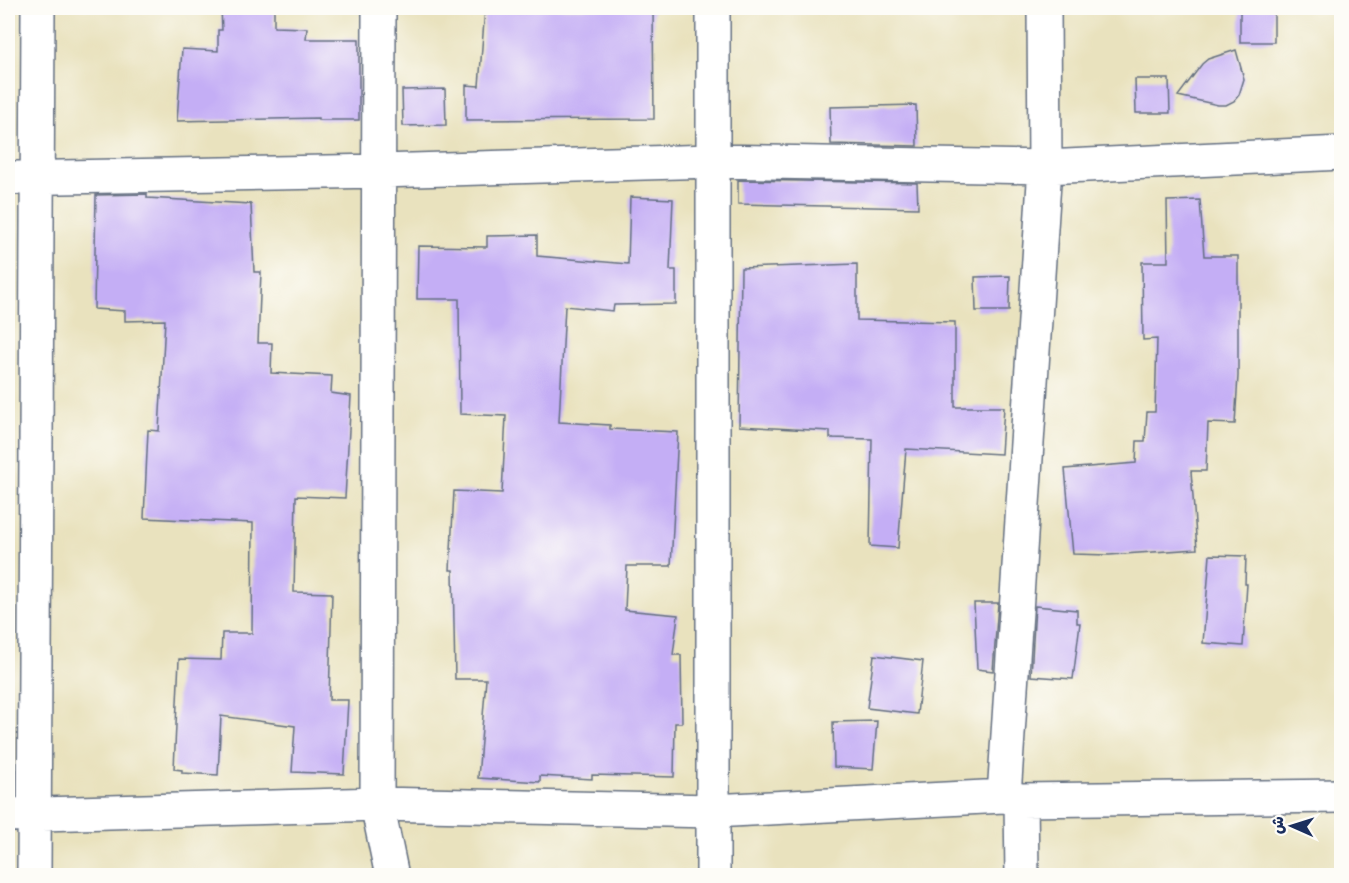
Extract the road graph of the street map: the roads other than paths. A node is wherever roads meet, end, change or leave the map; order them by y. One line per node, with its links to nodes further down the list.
1 (38, 8): 9 (street)
2 (379, 8): 8 (street)
3 (713, 8): 6 (street)
4 (1044, 8): 7 (street)
5 (1341, 153): 7 (street)
6 (712, 161): 7 (street); 8 (street); 13 (street)
7 (1045, 167): 11 (street)
8 (380, 171): 9 (street); 12 (street)
9 (22, 177): 14 (street)
10 (1341, 796): 11 (street)
11 (1012, 798): 13 (street); 18 (street)
12 (377, 804): 13 (street); 14 (street); 16 (street)
13 (713, 811): 17 (street)
14 (21, 814): 15 (street)
15 (34, 876)
16 (392, 876)
17 (713, 876)
18 (1022, 876)

